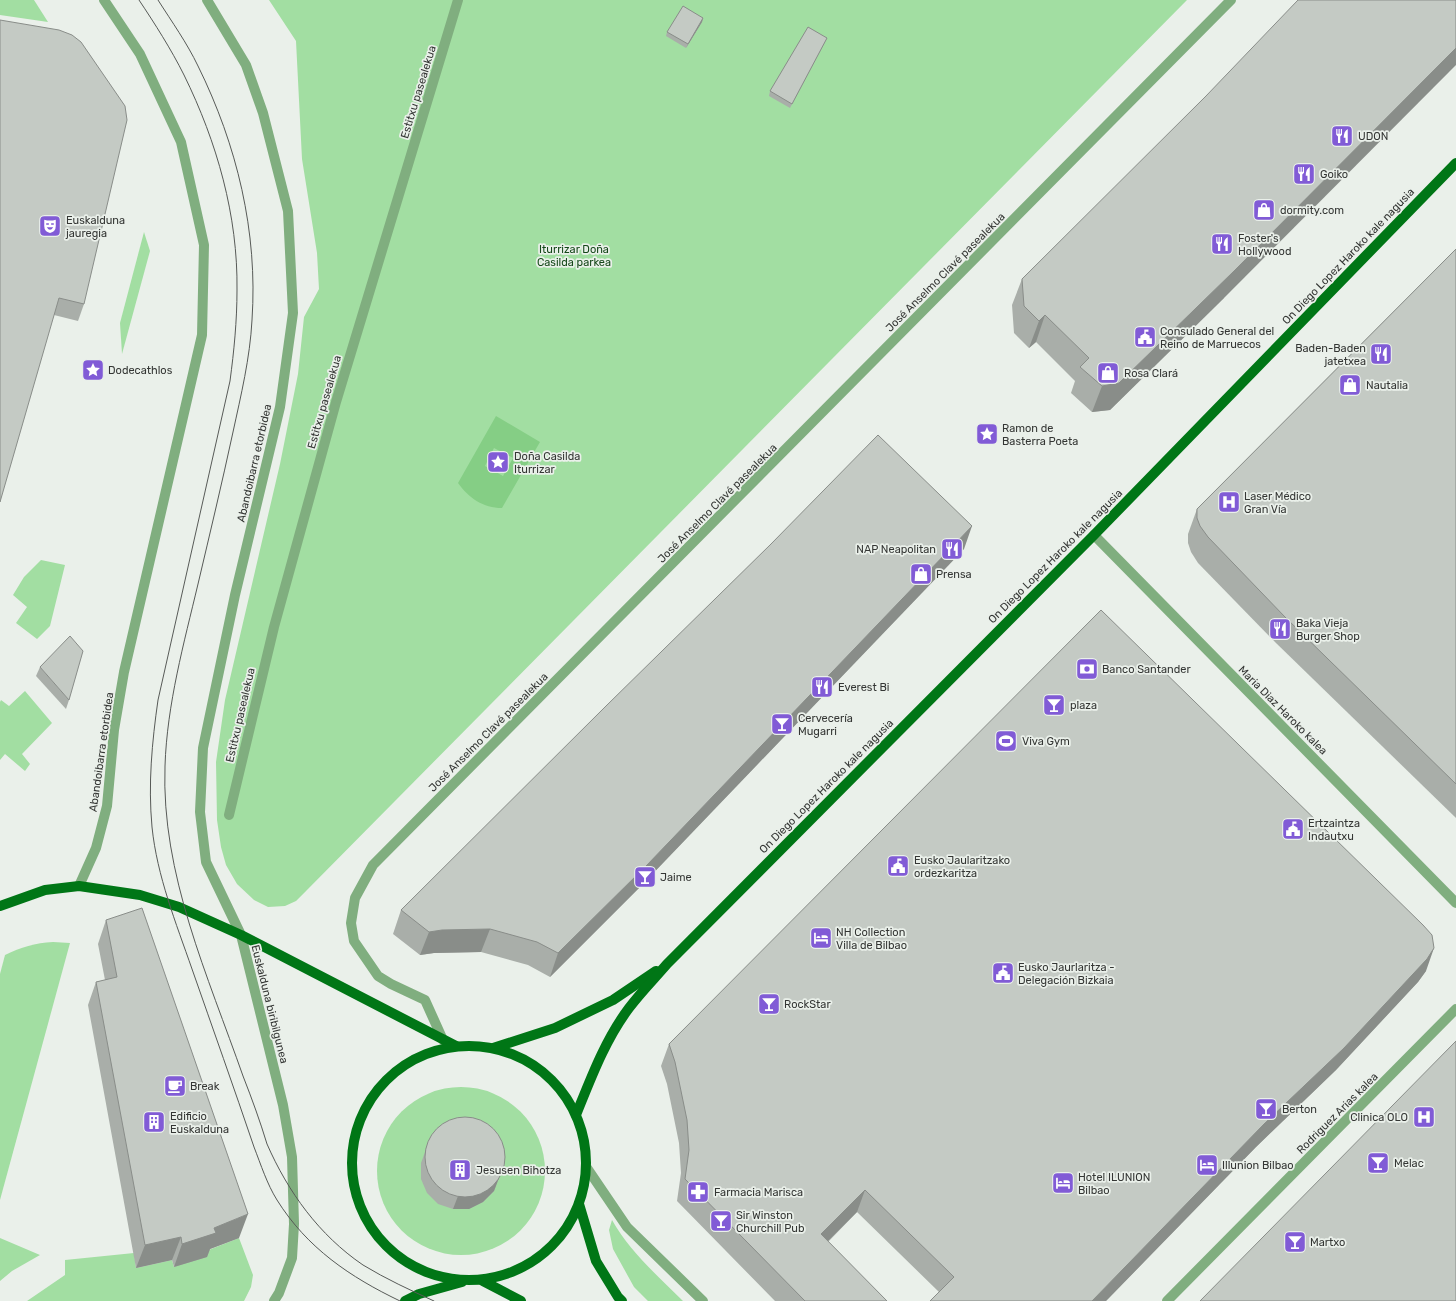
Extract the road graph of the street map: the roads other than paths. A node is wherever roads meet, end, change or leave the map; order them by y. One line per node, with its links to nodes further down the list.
1 (104, 0): 8 (street, Abandoibarra etorbidea)
2 (207, 0): 11 (street, Abandoibarra etorbidea)
3 (458, 0): 7 (street, Estitxu pasealekua)
4 (1231, 0): 14 (street, José Anselmo Clavé pasealekua)
5 (1456, 163): 6 (main road, On Diego Lopez Haroko kale nagusia)
6 (1094, 534): 9 (street, Maria Diaz Haroko kalea); 12 (main road, On Diego Lopez Haroko kale nagusia)
7 (229, 815)
8 (79, 886): 10 (main road, Euskalduna biribilgunea); 11 (main road, Euskalduna biribilgunea)
9 (1456, 903)
10 (0, 906)
11 (241, 935): 14 (main road); 22 (street, Euskalduna biribilgunea)
12 (667, 964): 16 (main road, On Diego Lopez Haroko kale nagusia); 17 (main road, On Diego Lopez Haroko kale nagusia)
13 (1456, 1009): 27 (street, Rodriguez Arias kalea)
14 (443, 1040): 15 (main road)
15 (456, 1046): 16 (main road); 21 (main road)
16 (493, 1048): 17 (main road)
17 (576, 1115): 18 (main road)
18 (587, 1168): 19 (main road); 26 (street)
19 (579, 1204): 20 (main road); 25 (main road)
20 (483, 1280): 21 (main road); 24 (main road)
21 (466, 1281): 23 (main road)
22 (274, 1301)
23 (405, 1301)
24 (521, 1301)
25 (622, 1301)
26 (703, 1301)
27 (1167, 1301)

